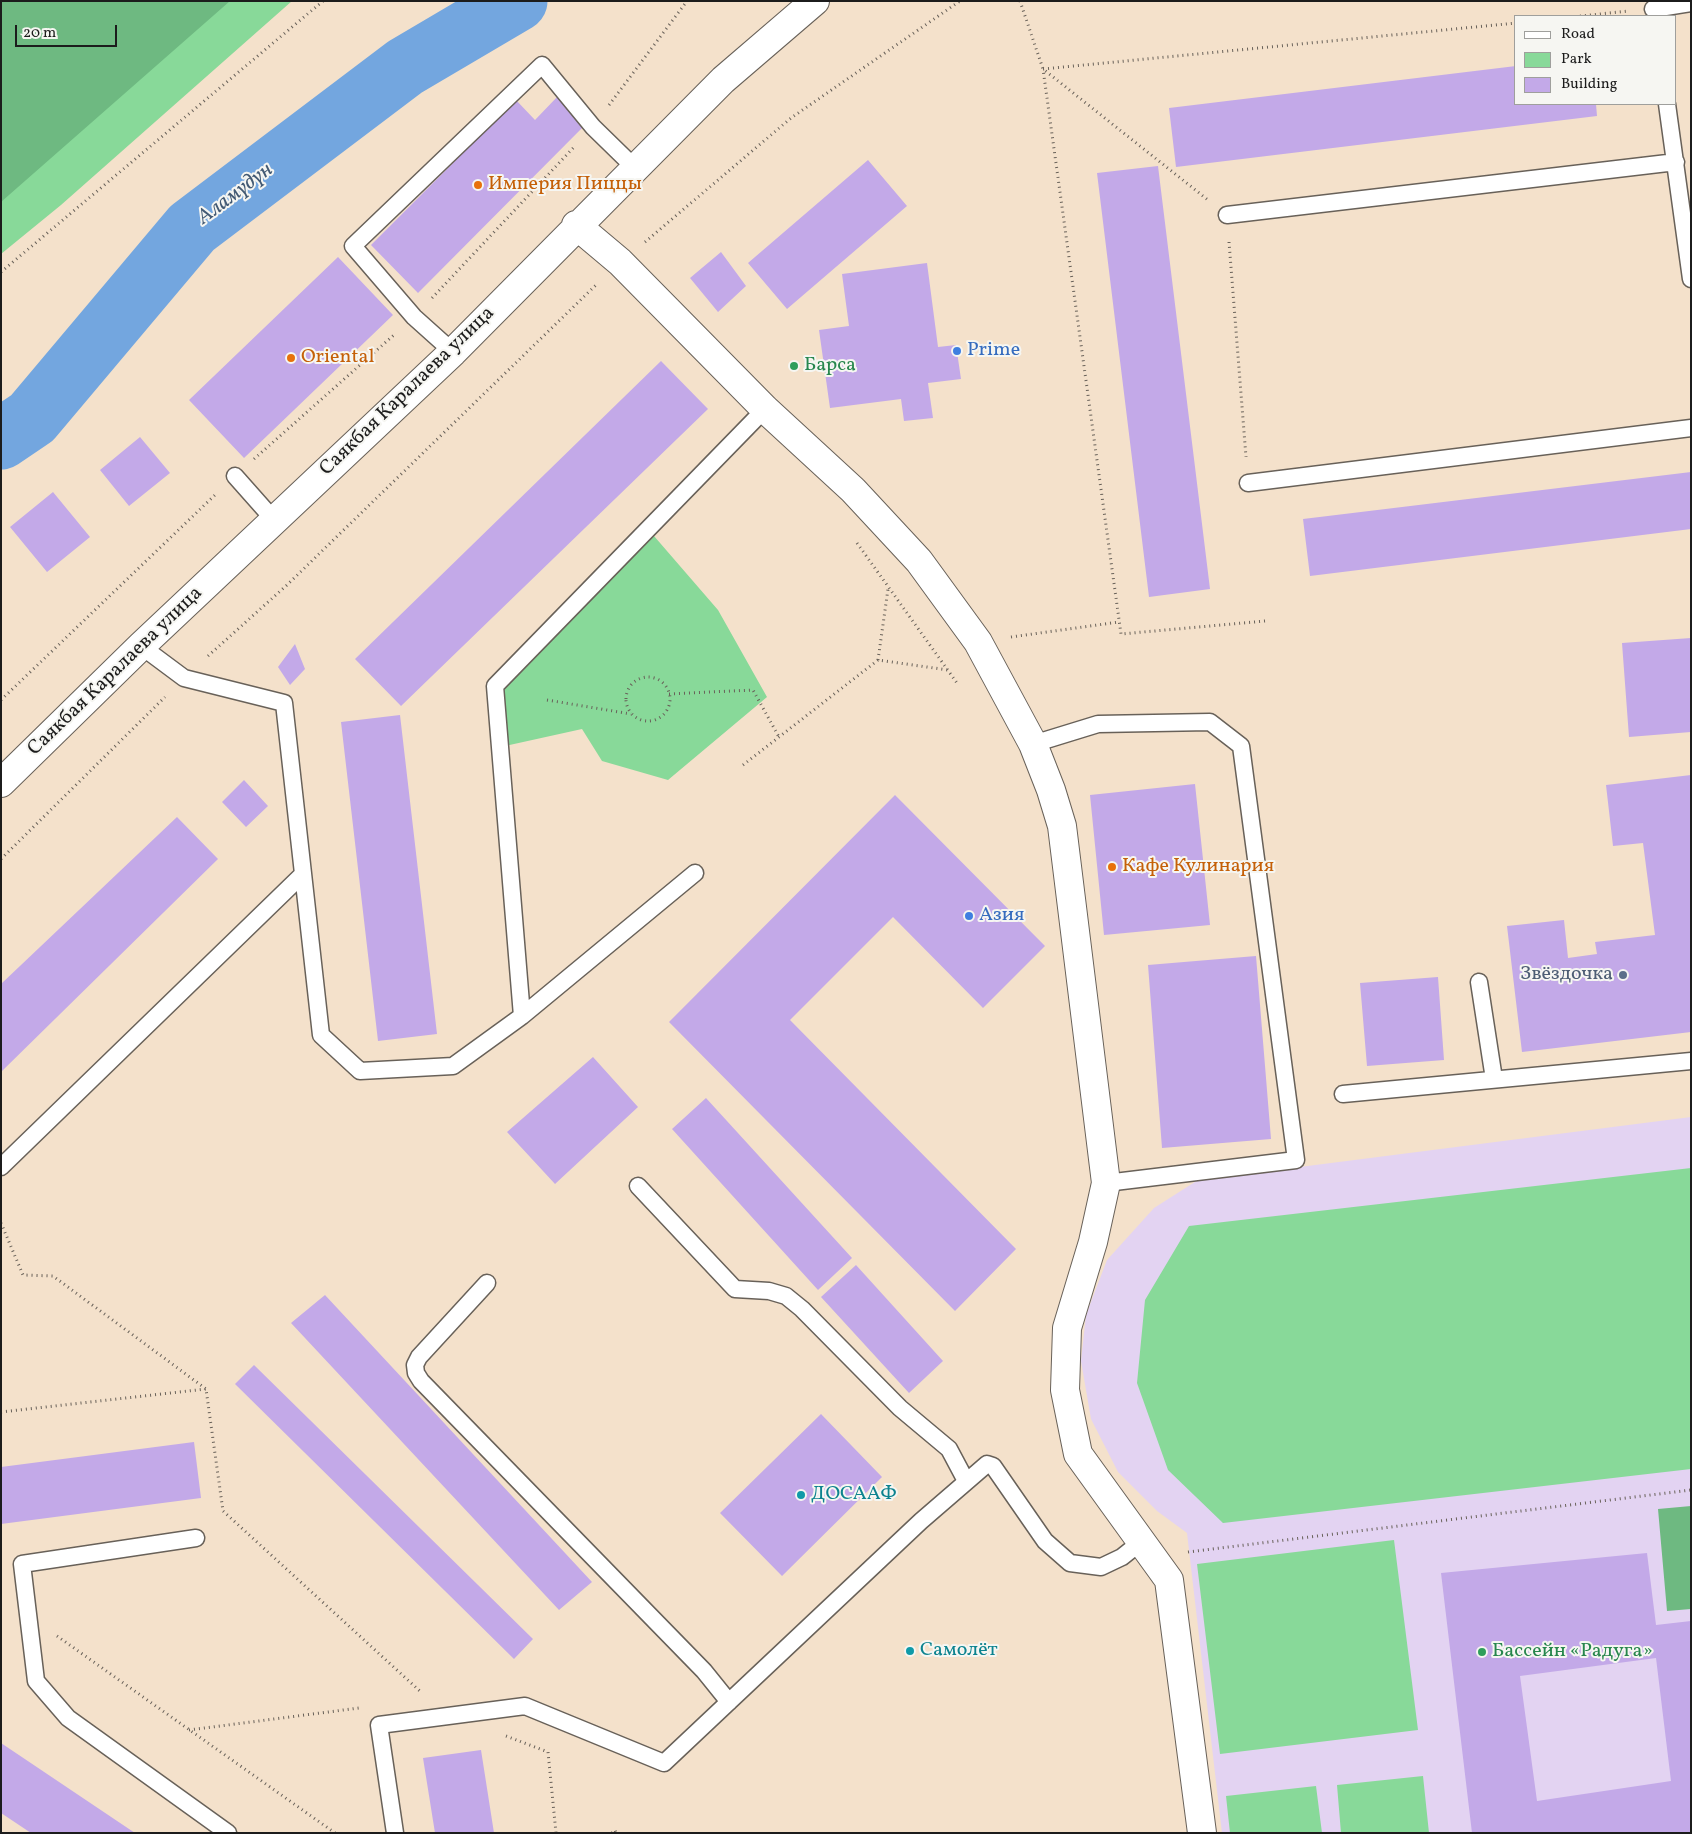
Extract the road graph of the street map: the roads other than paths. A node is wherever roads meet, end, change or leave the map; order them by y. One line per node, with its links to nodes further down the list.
1 (815, 1): 6 (street, Саякбая Каралаева улица)
2 (1691, 3): 3 (lane)
3 (1653, 9)
4 (1667, 105): 5 (lane)
5 (1676, 162): 7 (lane); 9 (lane)
6 (635, 168): 8 (street, Саякбая Каралаева улица); 10 (lane)
7 (1228, 215)
8 (576, 225): 10 (street, Саякбая Каралаева улица); 11 (street)
9 (1691, 279)
10 (453, 352): 15 (street, Саякбая Каралаева улица)
11 (765, 409): 17 (street); 22 (lane)
12 (1691, 428): 14 (lane)
13 (235, 476): 15 (lane)
14 (1248, 483)
15 (274, 520): 16 (street, Саякбая Каралаева улица)
16 (141, 646): 18 (street, Саякбая Каралаева улица); 20 (lane)
17 (1033, 744): 27 (street); 27 (lane)
18 (1, 783)
19 (695, 872): 22 (lane)
20 (303, 874): 22 (lane); 26 (lane)
21 (1478, 982): 24 (lane)
22 (522, 1016)
23 (1691, 1061): 24 (lane)
24 (1494, 1079): 25 (lane)
25 (1343, 1094)
26 (1, 1168)
27 (1106, 1183): 32 (street)
28 (638, 1186): 30 (lane)
29 (487, 1283): 33 (lane)
30 (966, 1481): 32 (lane); 33 (lane)
31 (196, 1538): 34 (lane)
32 (1142, 1542): 36 (street)
33 (729, 1702): 35 (lane)
34 (228, 1833)
35 (395, 1833)
36 (1202, 1833)

